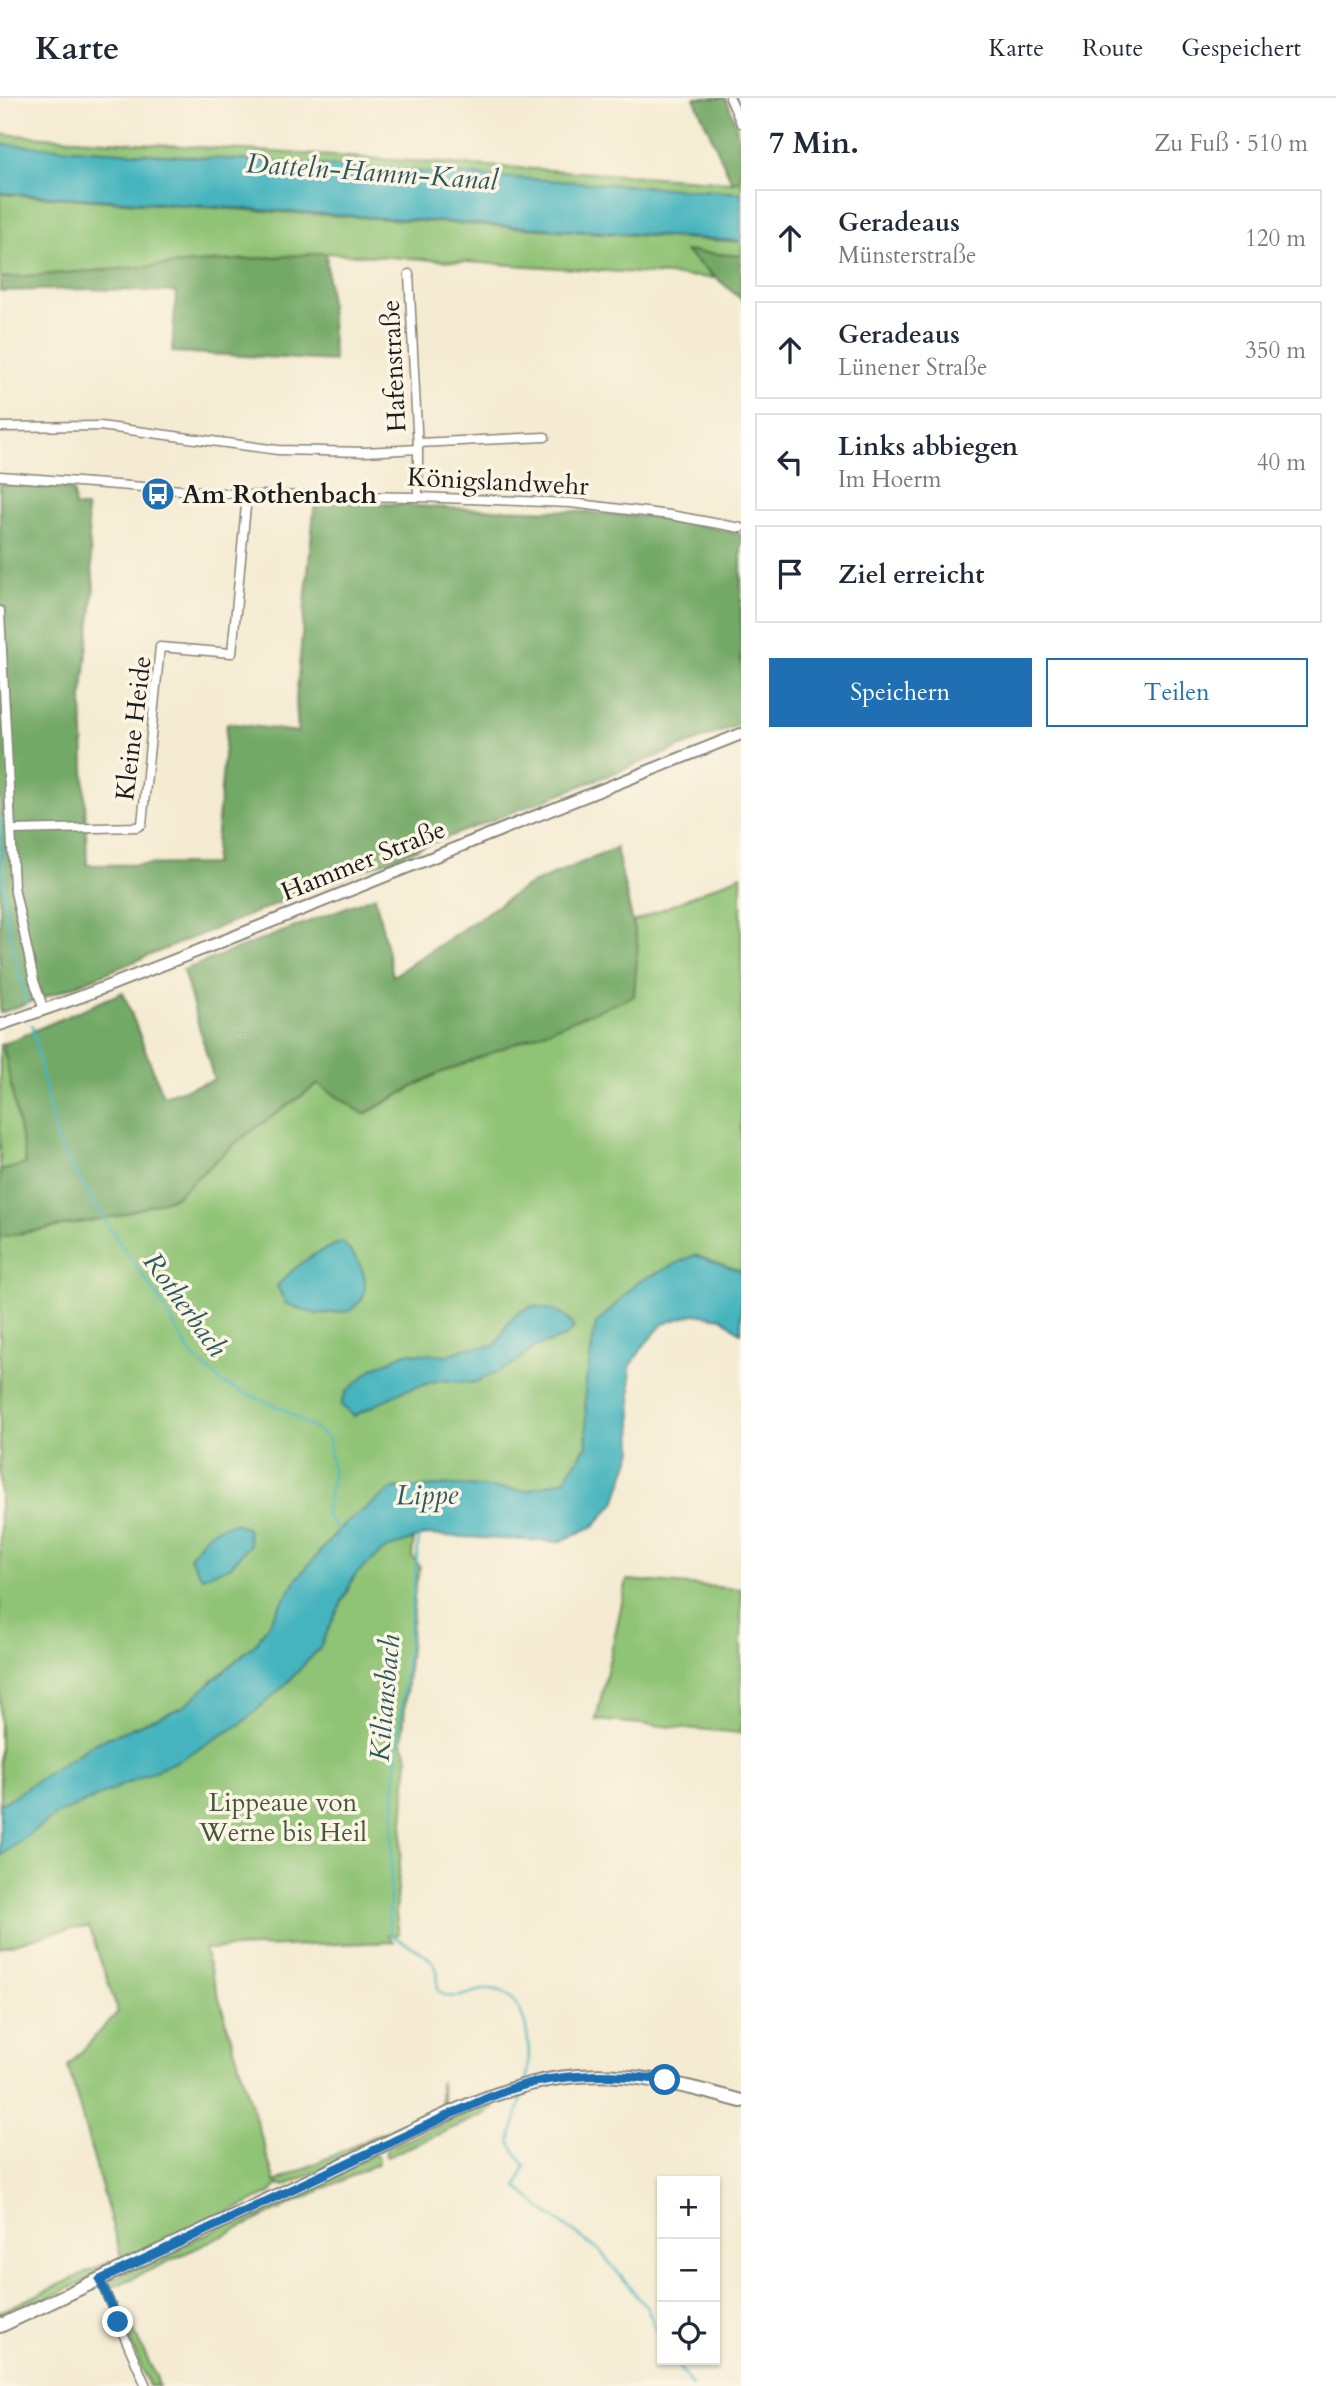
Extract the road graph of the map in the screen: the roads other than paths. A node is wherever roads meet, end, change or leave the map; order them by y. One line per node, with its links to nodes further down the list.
1 (730, 98): 2 (street)
2 (741, 123)
3 (408, 274): 6 (street, Hafenstraße)
4 (0, 427): 6 (street, Königslandwehr)
5 (545, 437): 6 (street, Königslandwehr)
6 (418, 446): 9 (street, Hafenstraße)
7 (0, 476): 8 (street, Königslandwehr)
8 (247, 495): 9 (street, Königslandwehr); 13 (street, Kleine Heide)
9 (418, 497): 10 (street, Königslandwehr)
10 (741, 528)
11 (0, 611): 13 (street)
12 (741, 734): 14 (main road, Hammer Straße)
13 (12, 830): 14 (street)
14 (44, 1010): 15 (main road, Hammer Straße)
15 (0, 1025)
16 (741, 2101): 17 (main road)
17 (100, 2280): 18 (main road); 19 (street)
18 (0, 2326)
19 (146, 2386)

